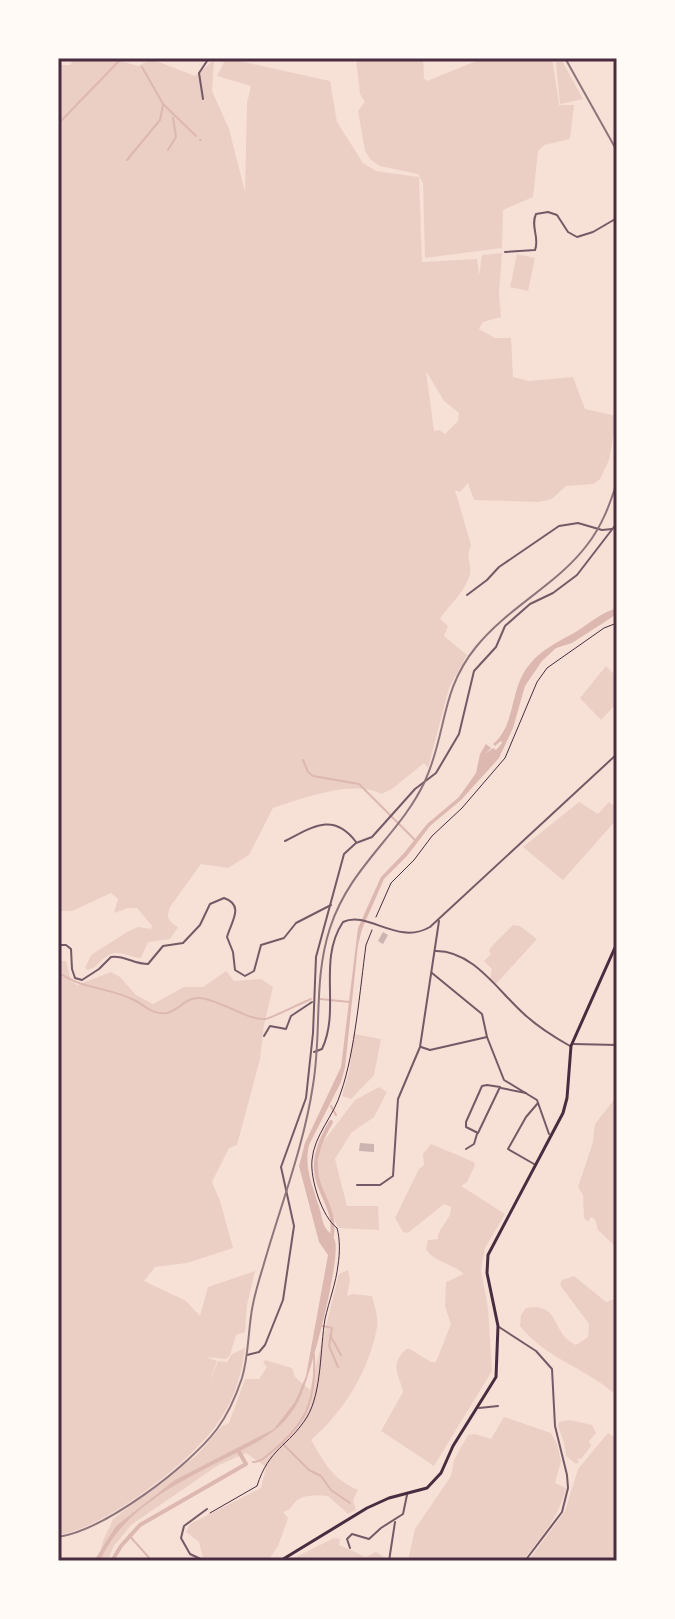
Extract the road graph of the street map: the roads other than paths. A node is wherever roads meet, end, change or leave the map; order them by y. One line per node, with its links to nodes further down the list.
1 (209, 58): 2 (street)
2 (203, 99)
3 (617, 218): 4 (street)
4 (505, 252)
5 (617, 523): 6 (street)
6 (614, 528): 7 (street); 10 (street)
7 (467, 595)
8 (617, 754): 12 (street)
9 (285, 841): 10 (street)
10 (356, 843): 11 (street)
11 (332, 904): 16 (street); 19 (street)
12 (439, 920): 13 (street); 14 (street)
13 (430, 927): 14 (street); 25 (street)
14 (437, 932): 17 (street)
15 (617, 943): 22 (main road)
16 (58, 945)
17 (434, 952): 18 (street); 22 (street)
18 (431, 973): 21 (street); 24 (street)
19 (313, 1001): 20 (street); 25 (street)
20 (264, 1036)
21 (487, 1037): 24 (street); 27 (street)
22 (571, 1044): 23 (street); 30 (main road)
23 (617, 1045)
24 (420, 1047): 33 (street)
25 (312, 1051): 35 (street)
26 (499, 1087): 27 (street); 29 (street); 29 (street)
27 (531, 1094): 28 (street)
28 (539, 1102): 30 (street); 32 (street)
29 (478, 1133): 31 (street)
30 (551, 1136): 32 (main road)
31 (466, 1149)
32 (536, 1165): 34 (main road)
33 (357, 1185)
34 (498, 1326): 37 (main road); 45 (street)
35 (247, 1355)
36 (498, 1406): 37 (street)
37 (477, 1409): 38 (main road)
38 (407, 1494): 40 (street); 43 (main road)
39 (207, 1509): 42 (street)
40 (395, 1521): 41 (street); 44 (street)
41 (350, 1548)
42 (205, 1561)
43 (280, 1561)
44 (389, 1561)
45 (525, 1561)

